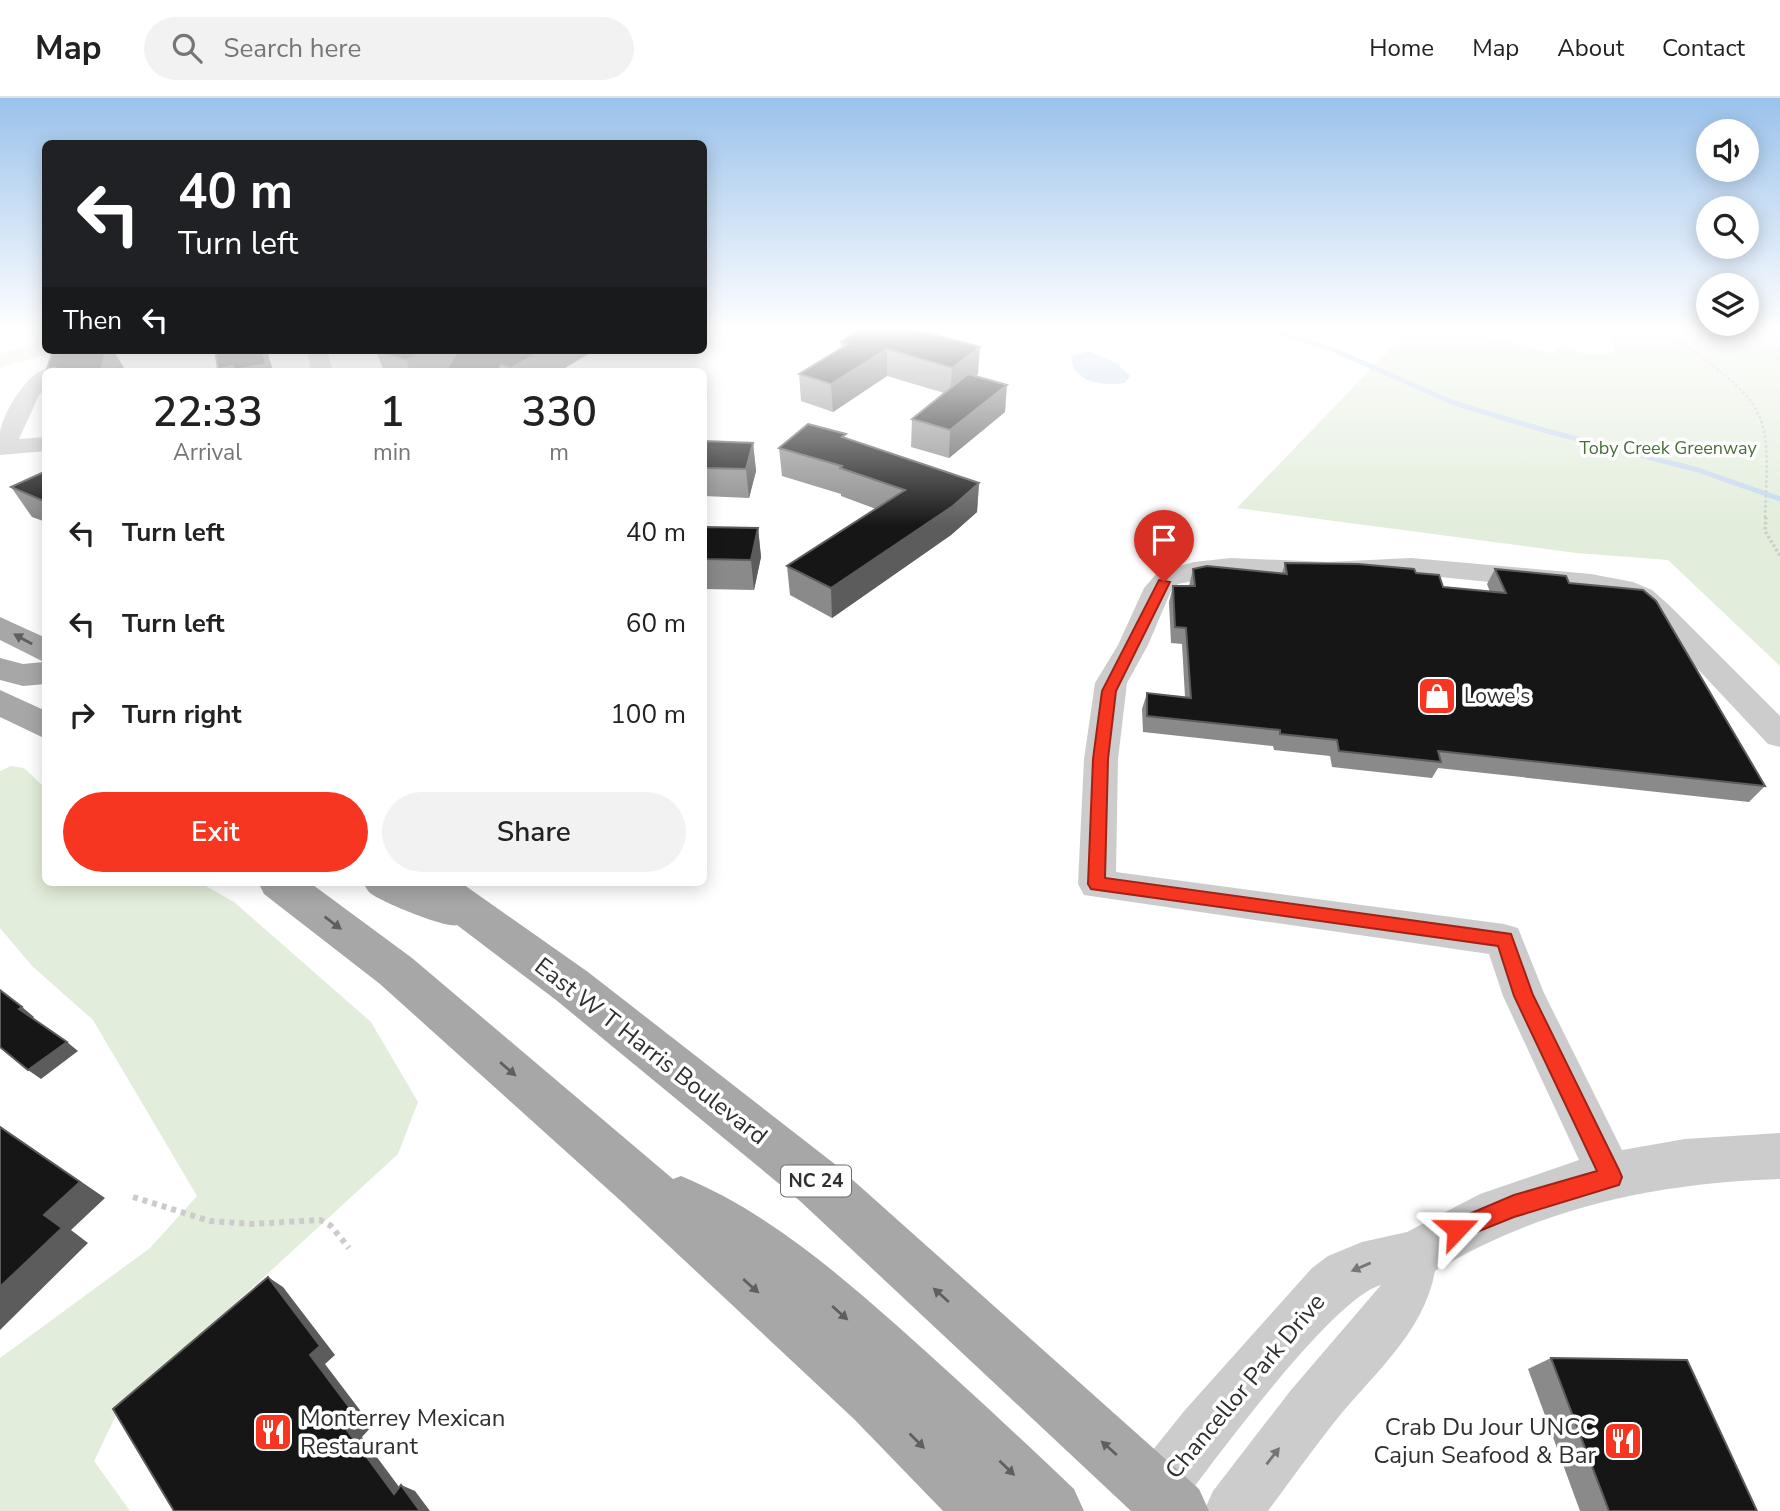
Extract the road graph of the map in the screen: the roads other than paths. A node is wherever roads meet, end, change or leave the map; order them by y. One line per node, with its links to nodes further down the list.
1 (29, 394): 3 (street)
2 (42, 444): 3 (street)
3 (1, 448)
4 (0, 627): 5 (main road, one-way to 4)
5 (42, 650)
6 (0, 669): 7 (main road)
7 (42, 673)
8 (42, 696): 9 (main road)
9 (2, 705): 10 (main road)
10 (42, 725)
11 (1780, 736): 17 (street)
12 (284, 886): 18 (main road, one-way to 18)
13 (393, 886): 15 (main road)
14 (435, 886): 15 (main road, East W T Harris Boulevard / NC 24)
15 (495, 929): 20 (main road, East W T Harris Boulevard / NC 24, one-way to 15)
16 (1780, 1156): 17 (street, Chancellor Park Drive)
17 (1611, 1177): 19 (street, Chancellor Park Drive)
18 (640, 1184): 21 (main road, one-way to 21); 22 (main road, one-way to 22)
19 (1413, 1256): 20 (street, Chancellor Park Drive, one-way to 20); 23 (street, one-way to 19)
20 (1167, 1501)
21 (987, 1511)
22 (1052, 1511)
23 (1233, 1511)

